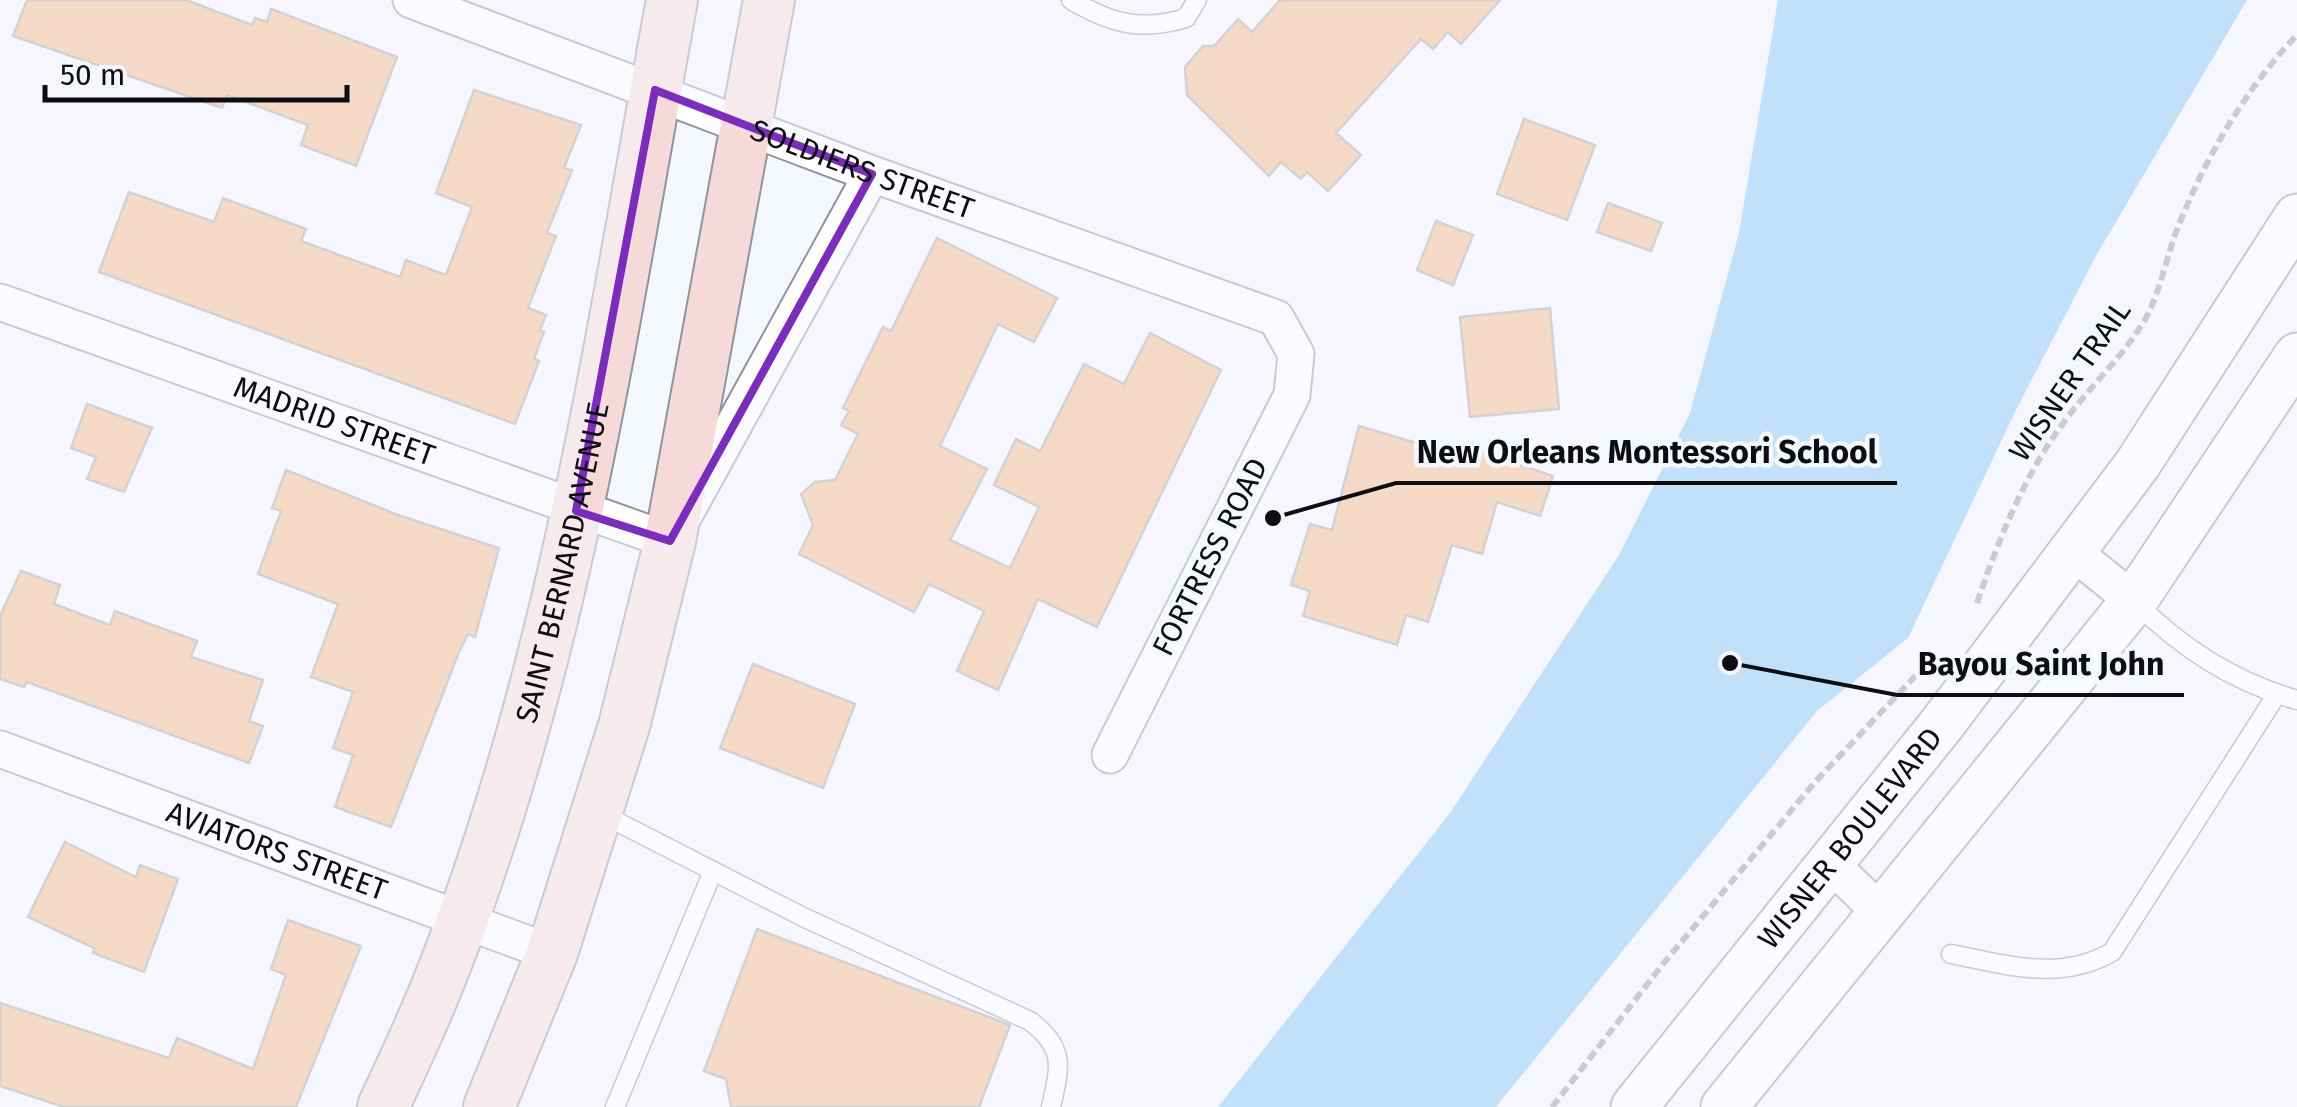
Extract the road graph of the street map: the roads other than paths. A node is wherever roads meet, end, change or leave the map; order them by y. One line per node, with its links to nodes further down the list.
1 (411, 0): 6 (street, SOLDIERS STREET)
2 (672, 0): 6 (main road, SAINT BERNARD AVENUE)
3 (769, 0): 7 (main road)
4 (1071, 0): 5 (lane)
5 (1197, 0)
6 (656, 90): 7 (street, SOLDIERS STREET); 13 (main road, SAINT BERNARD AVENUE)
7 (747, 124): 8 (street, SOLDIERS STREET); 14 (main road)
8 (872, 174): 11 (street, SOLDIERS STREET); 14 (street)
9 (2297, 217): 15 (street, WISNER BOULEVARD)
10 (0, 302): 13 (street, MADRID STREET)
11 (1296, 354): 20 (street, FORTRESS ROAD)
12 (2297, 356): 16 (street)
13 (576, 511): 14 (street, MADRID STREET); 25 (main road, SAINT BERNARD AVENUE)
14 (670, 541): 21 (main road)
15 (2072, 551): 16 (street); 22 (street, WISNER BOULEVARD)
16 (2134, 602): 17 (lane); 24 (street)
17 (2278, 694): 18 (lane); 27 (lane)
18 (2297, 700)
19 (0, 749): 25 (street, AVIATORS STREET)
20 (1110, 755)
21 (597, 812): 23 (lane); 26 (main road)
22 (1830, 863): 24 (street); 32 (street, WISNER BOULEVARD)
23 (713, 871): 30 (lane); 31 (lane)
24 (1883, 915): 33 (street)
25 (462, 920): 26 (street, AVIATORS STREET); 28 (main road, SAINT BERNARD AVENUE)
26 (552, 954): 29 (main road)
27 (1951, 954)
28 (383, 1107)
29 (489, 1107)
30 (615, 1107)
31 (1051, 1107)
32 (1634, 1107)
33 (1724, 1107)

